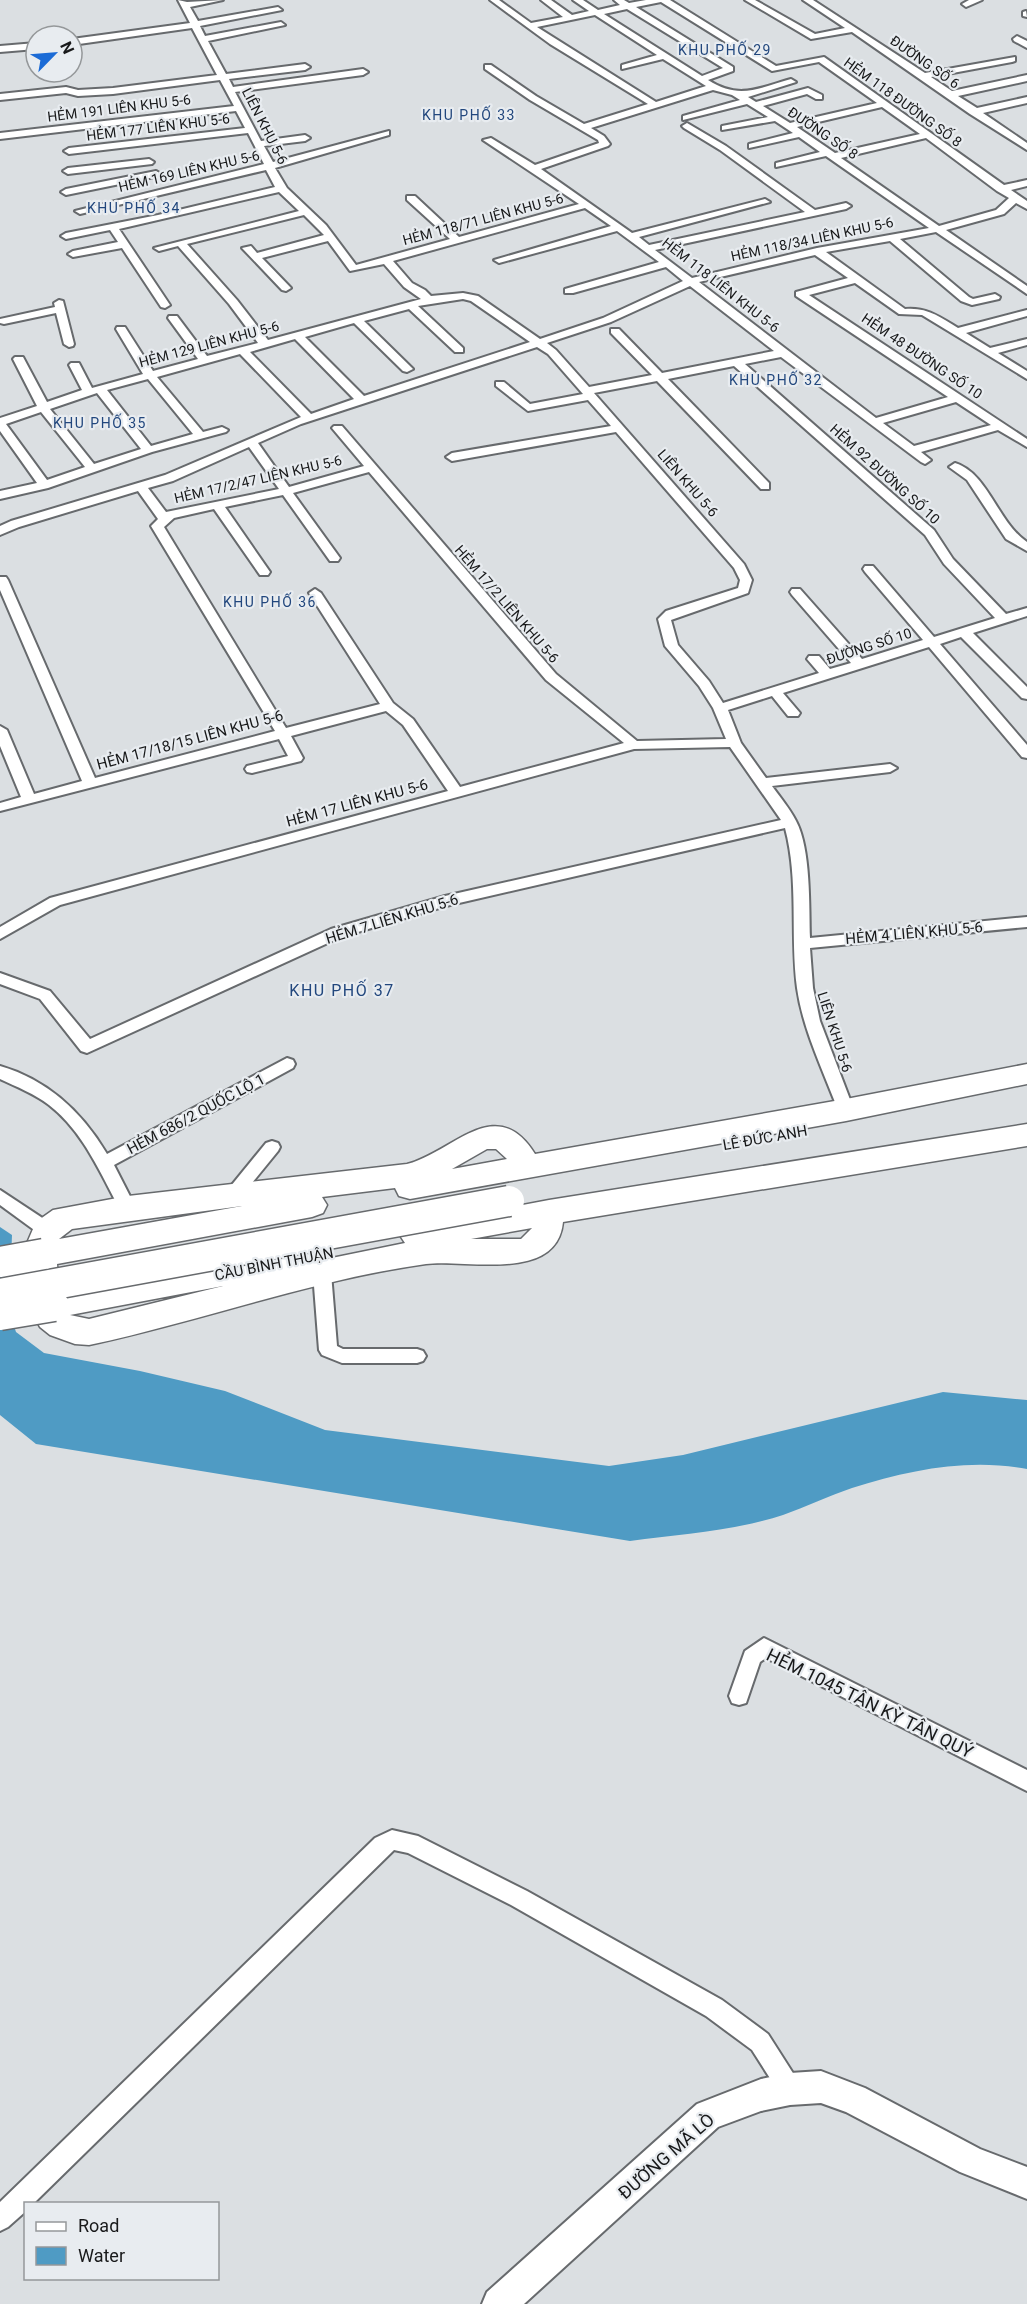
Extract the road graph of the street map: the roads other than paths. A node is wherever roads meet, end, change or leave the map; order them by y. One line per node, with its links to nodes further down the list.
1 (219, 0): 11 (street)
2 (494, 0): 19 (street)
3 (545, 0): 16 (street)
4 (577, 0): 15 (street, ĐƯỜNG SỐ 8)
5 (618, 0): 13 (street)
6 (659, 0): 13 (street)
7 (664, 0): 45 (street, HẺM 118 ĐƯỜNG SỐ 8)
8 (749, 0): 20 (street)
9 (807, 0): 20 (street, ĐƯỜNG SỐ 6)
10 (978, 0): 12 (street)
11 (184, 2): 17 (street, LIÊN KHU 5-6)
12 (966, 4)
13 (628, 6): 15 (street); 36 (street)
14 (278, 10): 17 (street)
15 (596, 13): 16 (street); 27 (street, ĐƯỜNG SỐ 8)
16 (571, 18): 19 (street)
17 (195, 24): 21 (street, LIÊN KHU 5-6); 23 (street)
18 (280, 25): 21 (street)
19 (529, 26): 46 (street)
20 (854, 29): 33 (street, ĐƯỜNG SỐ 6)
21 (203, 39): 34 (street, LIÊN KHU 5-6)
22 (1017, 39): 24 (street)
23 (84, 41)
24 (1027, 45)
25 (24, 47): 26 (street)
26 (0, 50)
27 (664, 56): 31 (street); 36 (street, ĐƯỜNG SỐ 8)
28 (1012, 59): 33 (street)
29 (305, 67): 34 (street)
30 (488, 67): 51 (street)
31 (625, 67)
32 (363, 72): 39 (street)
33 (922, 76): 40 (street, ĐƯỜNG SỐ 6)
34 (225, 77): 39 (street, LIÊN KHU 5-6); 41 (street)
35 (1027, 78): 40 (street)
36 (701, 79): 38 (street, ĐƯỜNG SỐ 8)
37 (790, 82): 43 (street)
38 (714, 87): 43 (street, ĐƯỜNG SỐ 8); 46 (street)
39 (231, 90): 47 (street, LIÊN KHU 5-6)
40 (948, 94): 48 (street, ĐƯỜNG SỐ 6)
41 (0, 97)
42 (819, 97): 43 (street)
43 (748, 100): 49 (street, ĐƯỜNG SỐ 8); 84 (street)
44 (1027, 100): 48 (street)
45 (884, 105): 50 (street); 56 (street, HẺM 118 ĐƯỜNG SỐ 8)
46 (657, 106): 51 (street)
47 (240, 108): 53 (street, LIÊN KHU 5-6); 57 (street, HẺM 191 LIÊN KHU 5-6)
48 (973, 112): 63 (street, ĐƯỜNG SỐ 6)
49 (777, 118): 50 (street, ĐƯỜNG SỐ 8); 52 (street)
50 (789, 126): 55 (street, ĐƯỜNG SỐ 8)
51 (582, 128): 69 (street)
52 (725, 128)
53 (251, 129): 60 (street, HẺM 177 LIÊN KHU 5-6); 61 (street, LIÊN KHU 5-6)
54 (386, 133): 68 (street, HẺM 169 LIÊN KHU 5-6)
55 (801, 134): 62 (street); 65 (street, ĐƯỜNG SỐ 8)
56 (927, 135): 65 (street); 75 (street, HẺM 118 ĐƯỜNG SỐ 8)
57 (0, 136)
58 (305, 138): 61 (street)
59 (488, 140): 69 (street, HẺM 118 LIÊN KHU 5-6)
60 (138, 144): 64 (street, HẺM 177 LIÊN KHU 5-6); 66 (street)
61 (258, 144): 68 (street, LIÊN KHU 5-6)
62 (752, 146)
63 (1027, 147)
64 (69, 151)
65 (831, 155): 67 (street); 87 (street, ĐƯỜNG SỐ 8)
66 (148, 162): 70 (street); 71 (street)
67 (779, 165)
68 (270, 166): 73 (street, LIÊN KHU 5-6); 74 (street, HẺM 169 LIÊN KHU 5-6)
69 (536, 168): 80 (street, HẺM 118 LIÊN KHU 5-6)
70 (68, 171)
71 (156, 174): 74 (street); 76 (street)
72 (1027, 183): 75 (street)
73 (282, 188): 83 (street, LIÊN KHU 5-6); 85 (street)
74 (170, 189): 82 (street, HẺM 169 LIÊN KHU 5-6)
75 (1001, 189): 79 (street, HẺM 118 ĐƯỜNG SỐ 8)
76 (66, 192)
77 (411, 198): 92 (street)
78 (765, 202): 89 (street)
79 (1023, 202): 87 (street, HẺM 118/34 LIÊN KHU 5-6)
80 (586, 205): 86 (street, HẺM 118 LIÊN KHU 5-6); 92 (street, HẺM 118/71 LIÊN KHU 5-6)
81 (846, 206): 84 (street)
82 (80, 211)
83 (305, 212): 90 (street, LIÊN KHU 5-6); 93 (street)
84 (812, 212): 97 (street)
85 (113, 227): 88 (street); 94 (street)
86 (620, 227): 89 (street, HẺM 118 LIÊN KHU 5-6); 102 (street)
87 (938, 229): 91 (street, HẺM 118/34 LIÊN KHU 5-6); 108 (street, ĐƯỜNG SỐ 8)
88 (66, 236)
89 (632, 236): 97 (street, HẺM 118 LIÊN KHU 5-6)
90 (330, 237): 100 (street); 101 (street, LIÊN KHU 5-6)
91 (893, 238): 98 (street, HẺM 118/34 LIÊN KHU 5-6); 109 (street)
92 (457, 240): 101 (street, HẺM 118/71 LIÊN KHU 5-6)
93 (181, 243): 95 (street); 124 (street)
94 (125, 244): 99 (street); 111 (street)
95 (159, 248)
96 (248, 248): 100 (street)
97 (649, 248): 103 (street, HẺM 118 LIÊN KHU 5-6)
98 (817, 251): 104 (street); 105 (street, HẺM 118/34 LIÊN KHU 5-6)
99 (73, 254)
100 (257, 256): 106 (street)
101 (386, 260): 110 (street)
102 (499, 260)
103 (669, 263): 105 (street, HẺM 118 LIÊN KHU 5-6); 107 (street)
104 (856, 279): 119 (street); 140 (street, HẺM 48 ĐƯỜNG SỐ 10)
105 (691, 281): 121 (street, HẺM 118/34 LIÊN KHU 5-6); 128 (street, HẺM 118 LIÊN KHU 5-6)
106 (286, 288)
107 (569, 291)
108 (1027, 291)
109 (995, 297)
110 (428, 300): 112 (street, HẺM 129 LIÊN KHU 5-6); 121 (street, LIÊN KHU 5-6)
111 (165, 305)
112 (411, 305): 115 (street, HẺM 129 LIÊN KHU 5-6); 125 (street)
113 (1027, 313): 119 (street)
114 (173, 318): 130 (street)
115 (357, 320): 120 (street, HẺM 129 LIÊN KHU 5-6); 133 (street)
116 (4, 321): 123 (street)
117 (121, 329): 134 (street)
118 (615, 331): 135 (street)
119 (957, 332): 127 (street)
120 (298, 336): 124 (street, HẺM 129 LIÊN KHU 5-6); 141 (street)
121 (538, 342): 139 (street, LIÊN KHU 5-6); 141 (street, HẺM 118/34 LIÊN KHU 5-6)
122 (1027, 342): 127 (street)
123 (69, 344)
124 (265, 344): 126 (street, HẺM 129 LIÊN KHU 5-6)
125 (459, 350)
126 (243, 351): 130 (street, HẺM 129 LIÊN KHU 5-6); 143 (street)
127 (988, 352): 136 (street)
128 (783, 353): 131 (street, HẺM 118 LIÊN KHU 5-6); 144 (street)
129 (19, 359): 142 (street)
130 (205, 361): 134 (street, HẺM 129 LIÊN KHU 5-6)
131 (735, 361): 135 (street, HẺM 118 LIÊN KHU 5-6); 176 (street, HẺM 92 ĐƯỜNG SỐ 10)
132 (75, 365): 138 (street)
133 (407, 369)
134 (150, 375): 138 (street, HẺM 129 LIÊN KHU 5-6); 150 (street)
135 (660, 376): 139 (street, HẺM 118 LIÊN KHU 5-6); 161 (street)
136 (1027, 376)
137 (500, 384): 139 (street, HẺM 118 LIÊN KHU 5-6)
138 (94, 391): 142 (street, HẺM 129 LIÊN KHU 5-6); 153 (street)
139 (590, 394): 148 (street, LIÊN KHU 5-6)
140 (957, 398): 144 (street); 146 (street, HẺM 48 ĐƯỜNG SỐ 10)
141 (361, 400): 143 (street, HẺM 118/34 LIÊN KHU 5-6)
142 (44, 408): 145 (street, HẺM 129 LIÊN KHU 5-6); 159 (street)
143 (309, 418): 151 (street, HẺM 118/34 LIÊN KHU 5-6)
144 (873, 422): 154 (street)
145 (0, 423): 160 (street)
146 (1000, 426): 152 (street, HẺM 48 ĐƯỜNG SỐ 10); 154 (street)
147 (338, 428): 158 (street, HẺM 17/2 LIÊN KHU 5-6)
148 (620, 428): 155 (street); 185 (street, LIÊN KHU 5-6)
149 (222, 430): 150 (street)
150 (200, 436): 153 (street)
151 (251, 442): 162 (street, HẺM 118/34 LIÊN KHU 5-6); 163 (street)
152 (1027, 444)
153 (148, 450): 159 (street)
154 (911, 451): 156 (street)
155 (452, 457)
156 (924, 460)
157 (955, 467): 168 (street)
158 (371, 468): 163 (street, HẺM 17/2/47 LIÊN KHU 5-6); 190 (street, HẺM 17/2 LIÊN KHU 5-6)
159 (93, 470): 160 (street)
160 (44, 485): 164 (street)
161 (765, 486)
162 (141, 487): 166 (street); 167 (street, HẺM 118/34 LIÊN KHU 5-6)
163 (286, 490): 165 (street, HẺM 17/2/47 LIÊN KHU 5-6); 169 (street)
164 (0, 495)
165 (218, 506): 166 (street, HẺM 17/2/47 LIÊN KHU 5-6); 171 (street)
166 (161, 523): 188 (street)
167 (0, 531)
168 (1027, 547)
169 (334, 558)
170 (869, 569): 178 (street)
171 (264, 572)
172 (2, 580): 194 (street)
173 (796, 592): 180 (street)
174 (315, 593): 184 (street)
175 (1027, 612): 176 (street, ĐƯỜNG SỐ 10)
176 (1004, 620): 177 (street, ĐƯỜNG SỐ 10)
177 (964, 632): 178 (street, ĐƯỜNG SỐ 10); 183 (street)
178 (933, 641): 180 (street, ĐƯỜNG SỐ 10); 191 (street)
179 (814, 659): 181 (street)
180 (860, 665): 181 (street, ĐƯỜNG SỐ 10)
181 (828, 675): 182 (street, ĐƯỜNG SỐ 10)
182 (775, 691): 185 (street, ĐƯỜNG SỐ 10); 186 (street)
183 (1027, 695)
184 (388, 706): 188 (street, HẺM 17/18/15 LIÊN KHU 5-6); 196 (street)
185 (720, 708): 189 (street, LIÊN KHU 5-6)
186 (793, 712)
187 (0, 730): 197 (street)
188 (282, 732): 193 (street); 194 (street, HẺM 17/18/15 LIÊN KHU 5-6)
189 (734, 742): 190 (street, HẺM 17 LIÊN KHU 5-6); 195 (street, LIÊN KHU 5-6)
190 (634, 745): 196 (street, HẺM 17 LIÊN KHU 5-6)
191 (1027, 753)
192 (890, 768): 195 (street)
193 (252, 770)
194 (90, 783): 197 (street, HẺM 17/18/15 LIÊN KHU 5-6)
195 (761, 783): 199 (street, LIÊN KHU 5-6)
196 (457, 794): 201 (street, HẺM 17 LIÊN KHU 5-6)
197 (29, 799): 198 (street, HẺM 17/18/15 LIÊN KHU 5-6)
198 (0, 807)
199 (790, 822): 202 (street, LIÊN KHU 5-6); 203 (street, HẺM 7 LIÊN KHU 5-6)
200 (1027, 922): 202 (street, HẺM 4 LIÊN KHU 5-6)
201 (0, 934)
202 (802, 944): 208 (street, LIÊN KHU 5-6)
203 (0, 978)
204 (287, 1064): 212 (street, HẺM 686/2 QUỐC LỘ 1)
205 (0, 1072): 212 (street)
206 (1027, 1074): 208 (highway, LÊ ĐỨC ANH)
207 (1027, 1090): 208 (highway, LÊ ĐỨC ANH)
208 (848, 1116): 213 (highway, LÊ ĐỨC ANH)
209 (1027, 1122): 213 (highway, LÊ ĐỨC ANH)
210 (1027, 1135): 217 (highway)
211 (272, 1146): 215 (street)
212 (104, 1163): 216 (street)
213 (513, 1184): 215 (highway); 219 (highway, bridge); 221 (highway); 222 (highway, CẦU BÌNH THUẬN, bridge)
214 (0, 1196): 218 (street)
215 (232, 1196): 216 (highway)
216 (128, 1208): 218 (highway)
217 (549, 1212): 220 (highway); 223 (highway, CẦU BÌNH THUẬN, bridge)
218 (47, 1230): 220 (highway)
219 (0, 1262)
220 (322, 1273): 224 (street)
221 (0, 1274)
222 (0, 1294)
223 (0, 1315)
224 (417, 1356)
225 (739, 1696): 226 (street, HẺM 1045 TÂN KỲ TÂN QUÝ)
226 (1027, 1781)
227 (790, 2089): 228 (main road, ĐƯỜNG MÃ LÒ); 229 (street); 230 (main road, ĐƯỜNG MÃ LÒ)
228 (1027, 2183)
229 (0, 2219)
230 (499, 2304)

